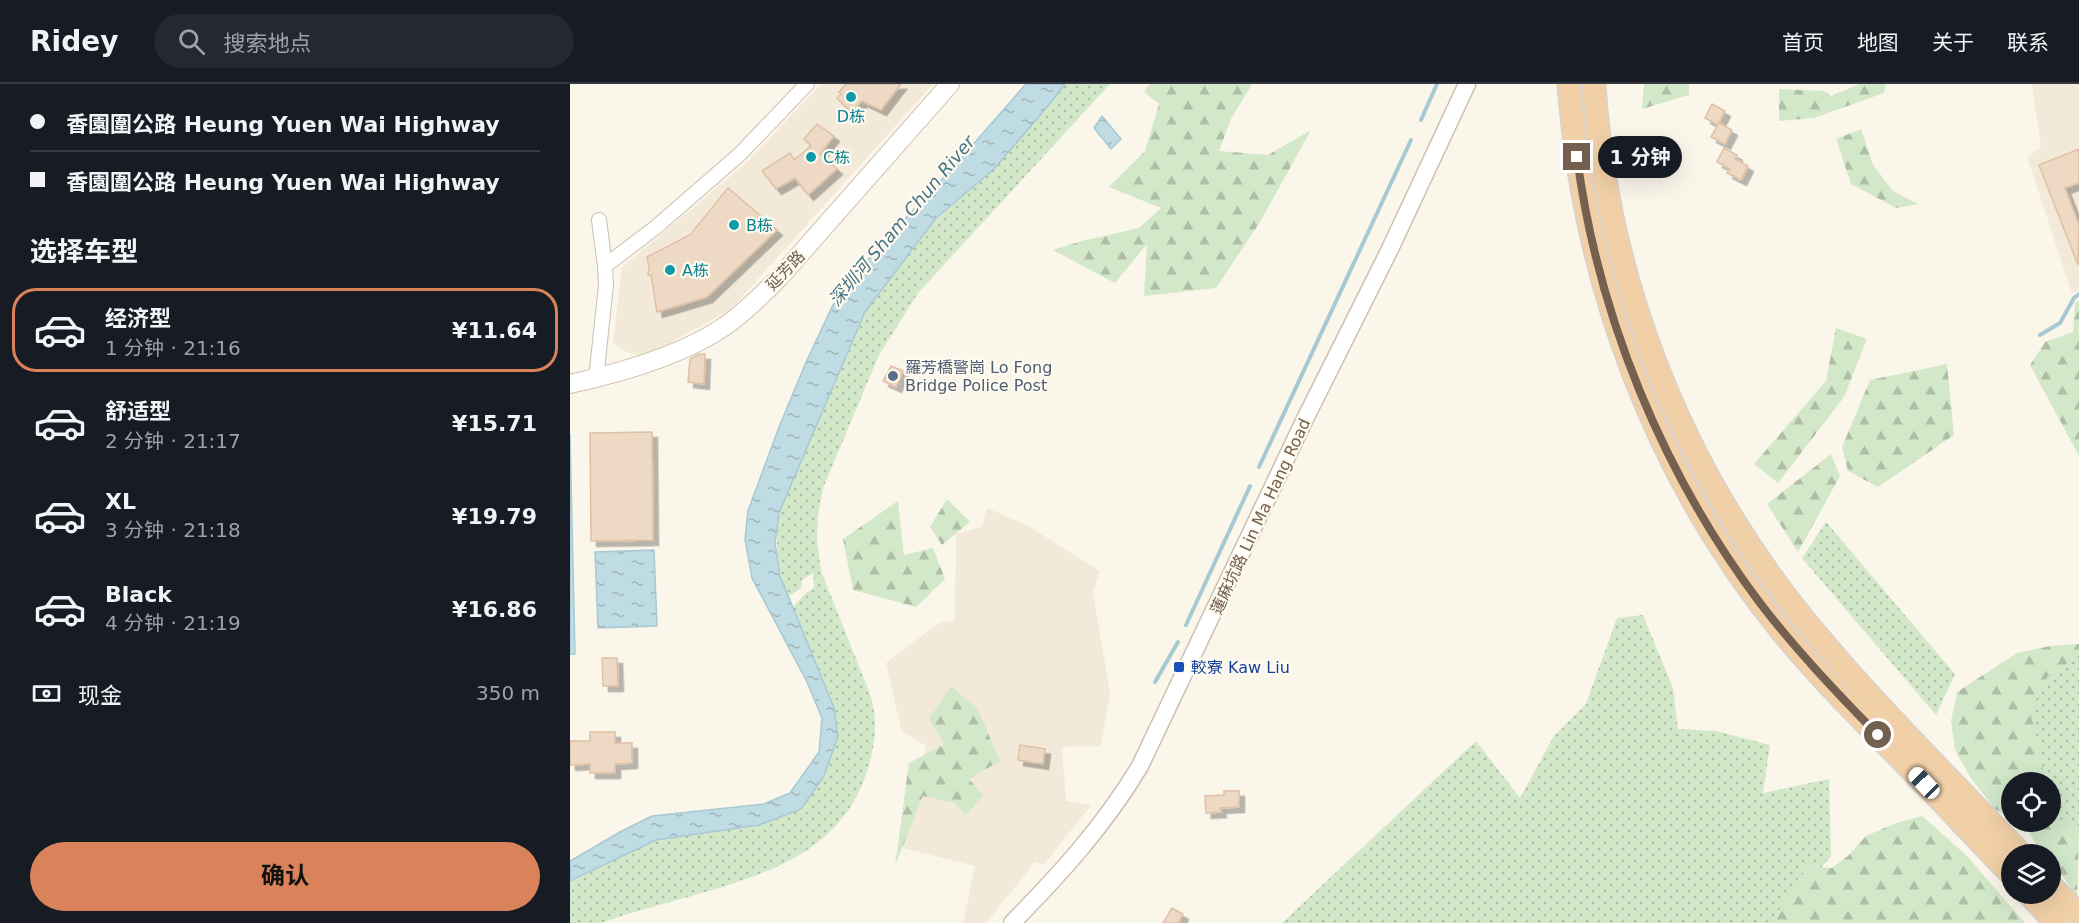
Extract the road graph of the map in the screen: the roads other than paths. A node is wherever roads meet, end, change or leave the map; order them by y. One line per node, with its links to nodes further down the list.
1 (807, 84): 11 (street)
2 (950, 84): 12 (main road, 延芳路)
3 (1467, 84): 19 (street, 蓮麻坑路 Lin Ma Hang Road)
4 (1556, 84): 9 (highway)
5 (1569, 84): 9 (highway)
6 (1594, 84): 8 (highway)
7 (1600, 84): 8 (highway)
8 (1596, 113): 14 (highway)
9 (1579, 173): 15 (highway)
10 (598, 220): 11 (street)
11 (605, 266): 12 (street)
12 (596, 379): 13 (main road, 延芳路)
13 (570, 384)
14 (2012, 844)
15 (2001, 863)
16 (2061, 896): 18 (highway)
17 (2038, 904): 20 (highway)
18 (2079, 915)
19 (1012, 923)
20 (2056, 923)

